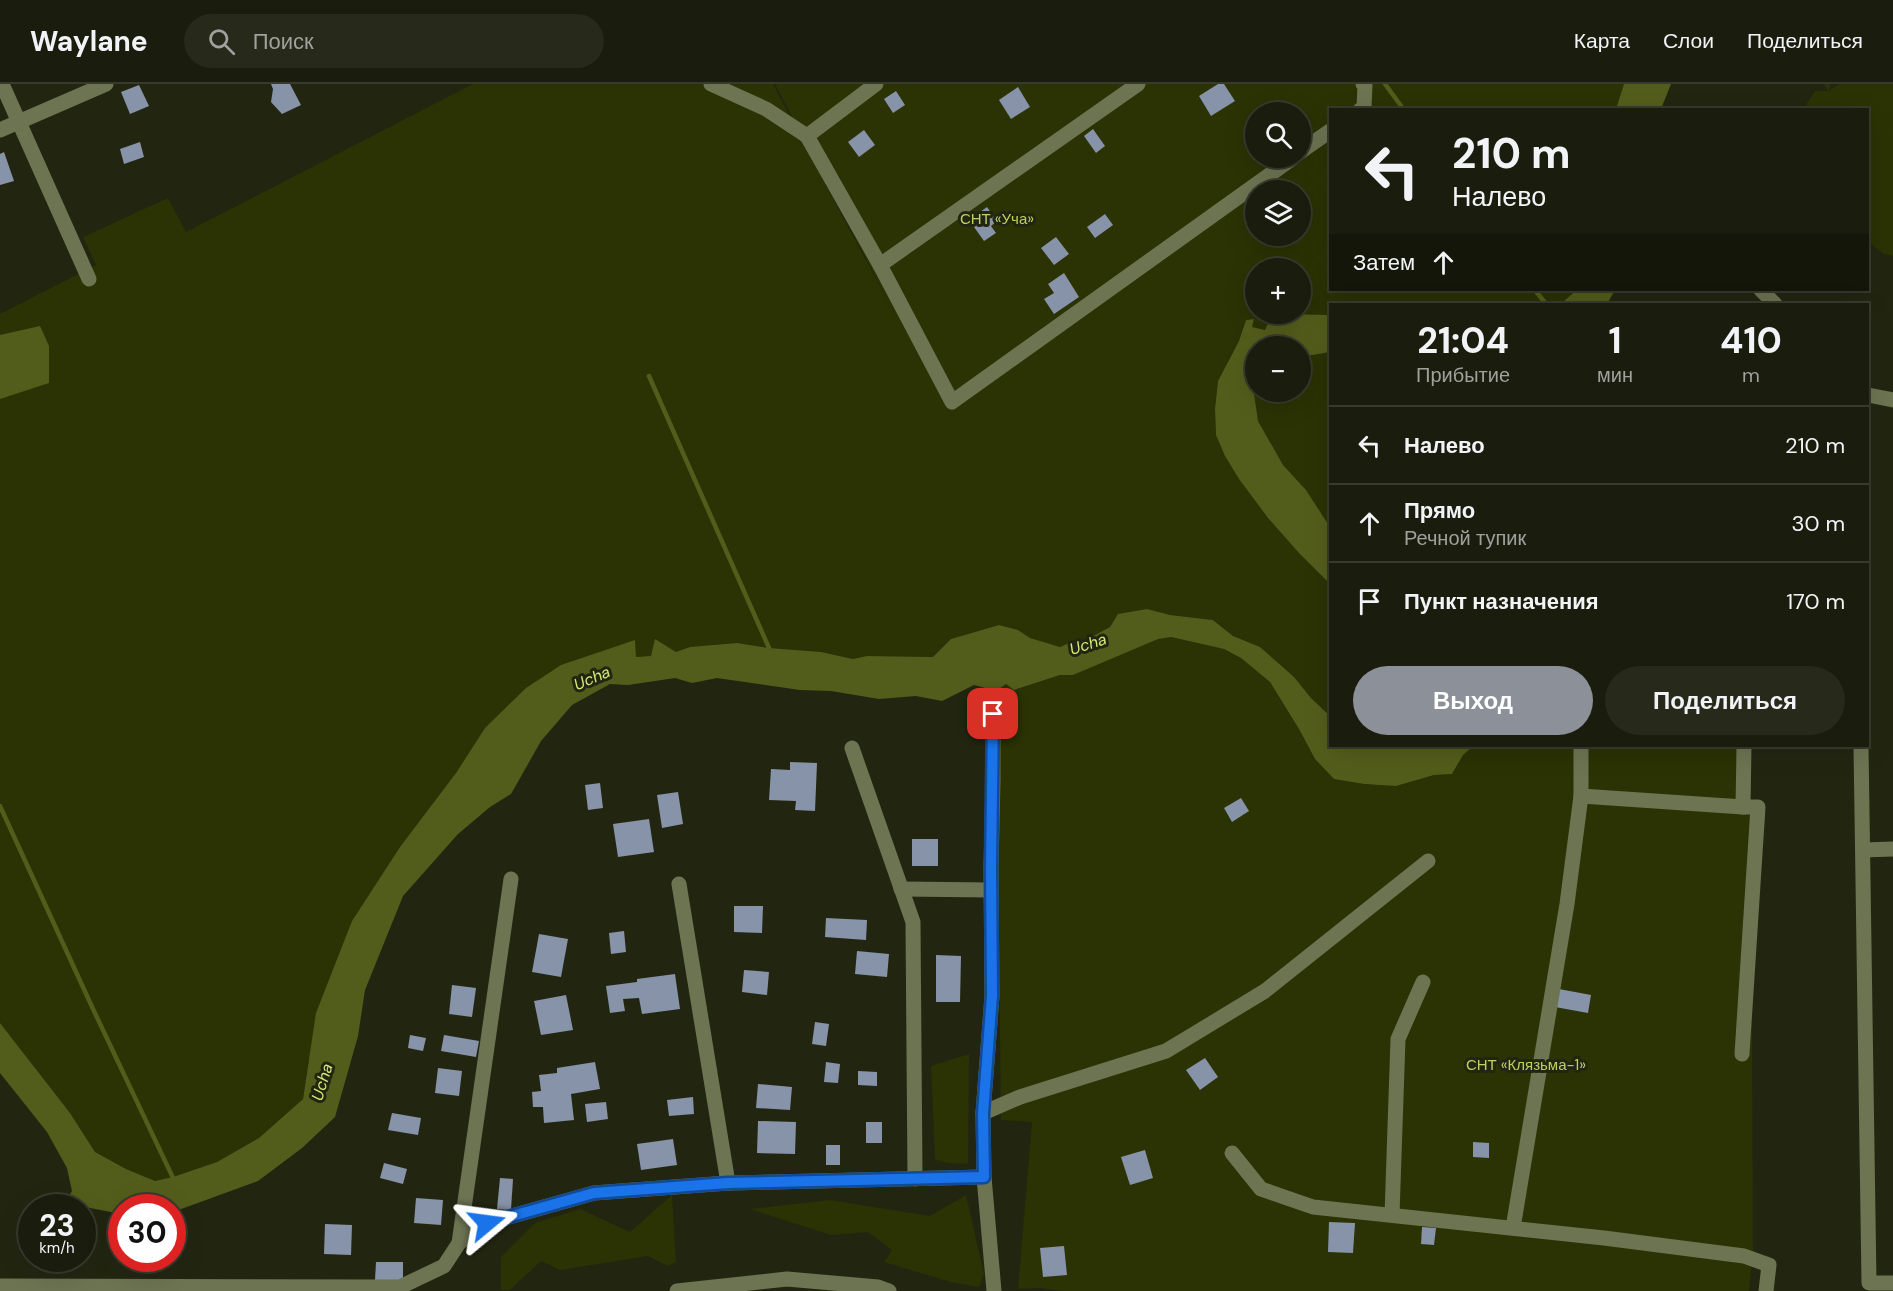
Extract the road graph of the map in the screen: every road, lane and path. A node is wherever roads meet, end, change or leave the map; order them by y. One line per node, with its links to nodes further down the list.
1 (3, 84): 8 (street)
2 (106, 84): 8 (street)
3 (711, 84): 11 (street)
4 (876, 84): 11 (street)
5 (1138, 84): 14 (street)
6 (1364, 84): 7 (street)
7 (1363, 108)
8 (18, 121): 9 (street); 15 (street)
9 (0, 130)
10 (1329, 132): 12 (street)
11 (807, 135): 14 (street)
12 (1311, 144)
13 (1279, 168): 14 (street)
14 (880, 265)
15 (89, 279)
16 (1762, 291): 17 (street)
17 (1773, 303)
18 (1869, 395): 19 (street)
19 (1893, 400)
20 (993, 714): 33 (street)
21 (852, 747): 32 (street)
22 (1581, 747): 25 (street)
23 (1744, 747): 26 (street)
24 (1861, 747): 28 (street)
25 (1581, 796): 26 (street); 42 (street)
26 (1743, 807): 35 (street)
27 (1893, 849): 28 (street)
28 (1863, 850): 44 (street)
29 (1428, 861): 36 (street)
30 (512, 879): 43 (street)
31 (679, 884): 40 (street)
32 (901, 889): 33 (street); 39 (street)
33 (991, 890): 36 (street)
34 (1423, 982): 41 (street)
35 (1742, 1054)
36 (983, 1113): 38 (street)
37 (1232, 1153): 41 (street)
38 (984, 1177): 39 (street); 50 (street)
39 (915, 1179): 40 (street)
40 (728, 1183): 43 (street)
41 (1392, 1215): 42 (street)
42 (1513, 1228): 51 (street)
43 (459, 1243): 47 (street)
44 (1893, 1283)
45 (0, 1286): 46 (street)
46 (48, 1289): 47 (street)
47 (211, 1289)
48 (677, 1291): 49 (street)
49 (889, 1291)
50 (993, 1291)
51 (1766, 1291)

